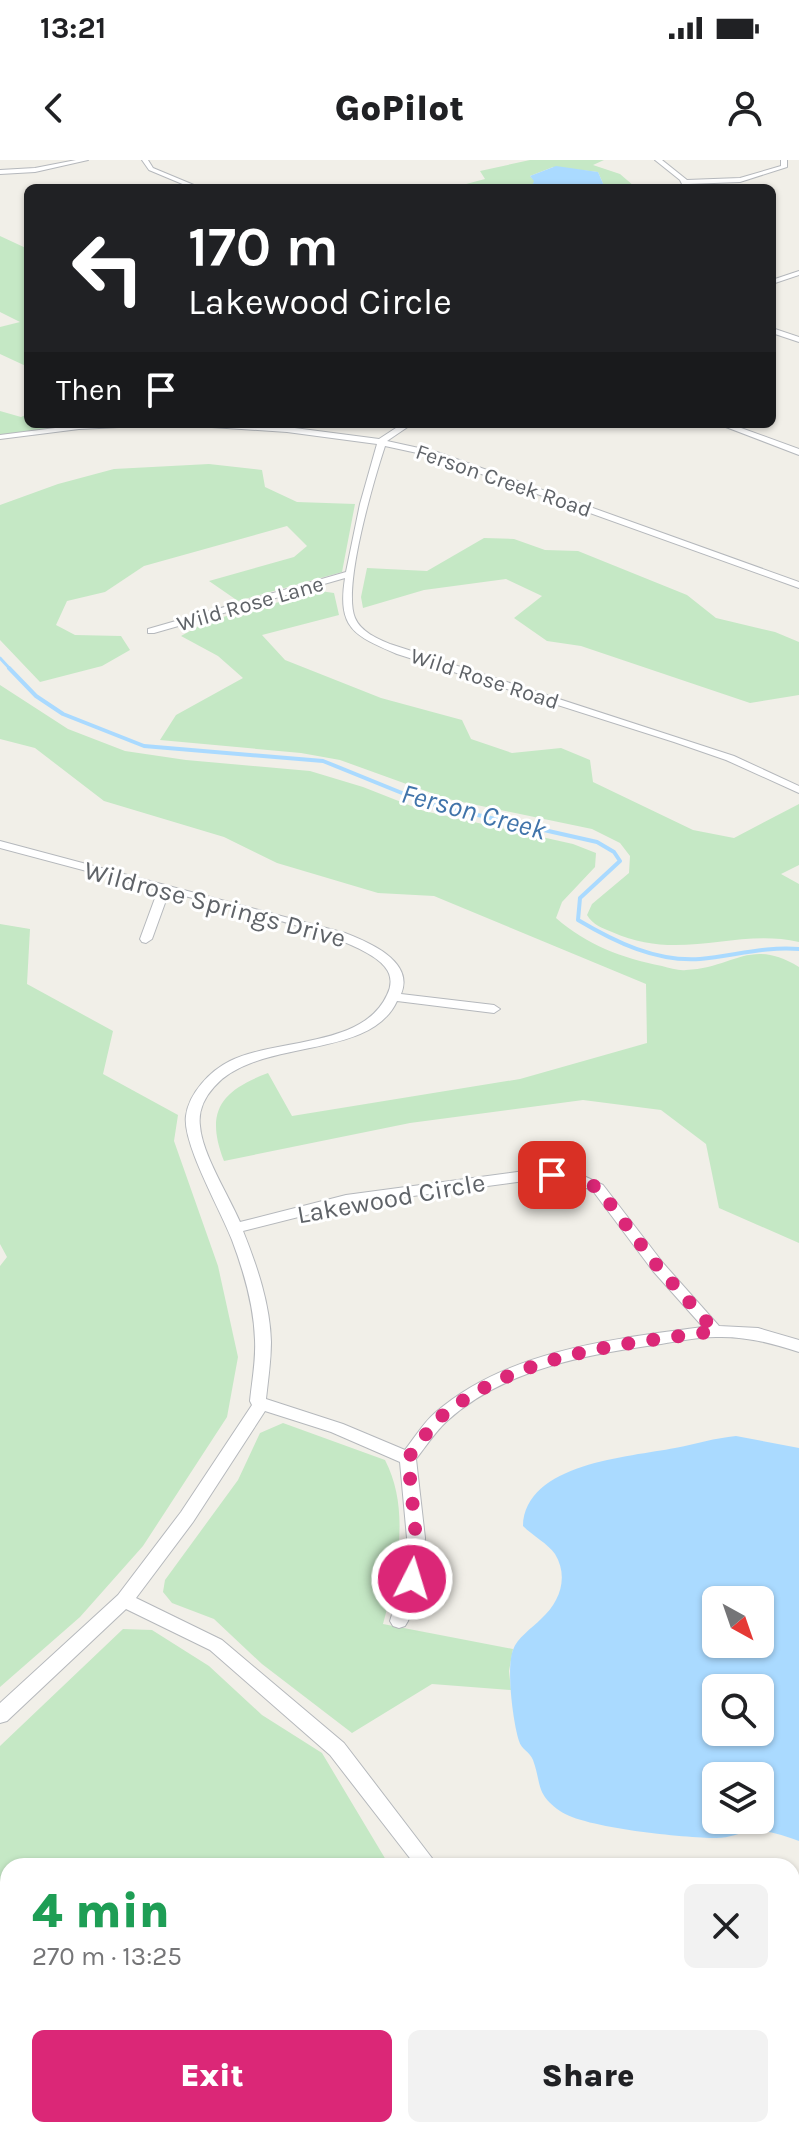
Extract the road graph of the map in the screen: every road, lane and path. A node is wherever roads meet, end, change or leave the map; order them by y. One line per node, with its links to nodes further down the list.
1 (85, 160): 5 (street)
2 (145, 160): 6 (street)
3 (658, 160): 7 (street)
4 (784, 160): 8 (street)
5 (0, 172)
6 (188, 184)
7 (685, 184)
8 (697, 184)
9 (776, 272): 11 (street)
10 (799, 273): 11 (street)
11 (787, 276): 12 (street)
12 (776, 280)
13 (776, 331): 14 (street)
14 (799, 340)
15 (66, 428): 19 (street)
16 (260, 428): 20 (street, Ferson Creek Road)
17 (402, 428): 20 (street)
18 (733, 428): 21 (street)
19 (0, 437)
20 (382, 441): 22 (street, Wild Rose Road); 23 (street, Ferson Creek Road)
21 (799, 452)
22 (349, 574): 24 (street, Wild Rose Lane); 25 (street, Wild Rose Road)
23 (799, 585)
24 (151, 631)
25 (799, 790)
26 (0, 844): 27 (street, Wildrose Springs Drive)
27 (164, 889): 28 (street); 29 (street, Wildrose Springs Drive)
28 (146, 939)
29 (395, 997): 30 (street); 31 (street)
30 (494, 1009)
31 (237, 1228): 32 (street, Lakewood Circle); 34 (street)
32 (715, 1331): 33 (street); 35 (street)
33 (799, 1346)
34 (261, 1404): 35 (street); 36 (street)
35 (408, 1458): 37 (street)
36 (124, 1600): 38 (street); 39 (street)
37 (399, 1621)
38 (0, 1715)
39 (422, 1858)

